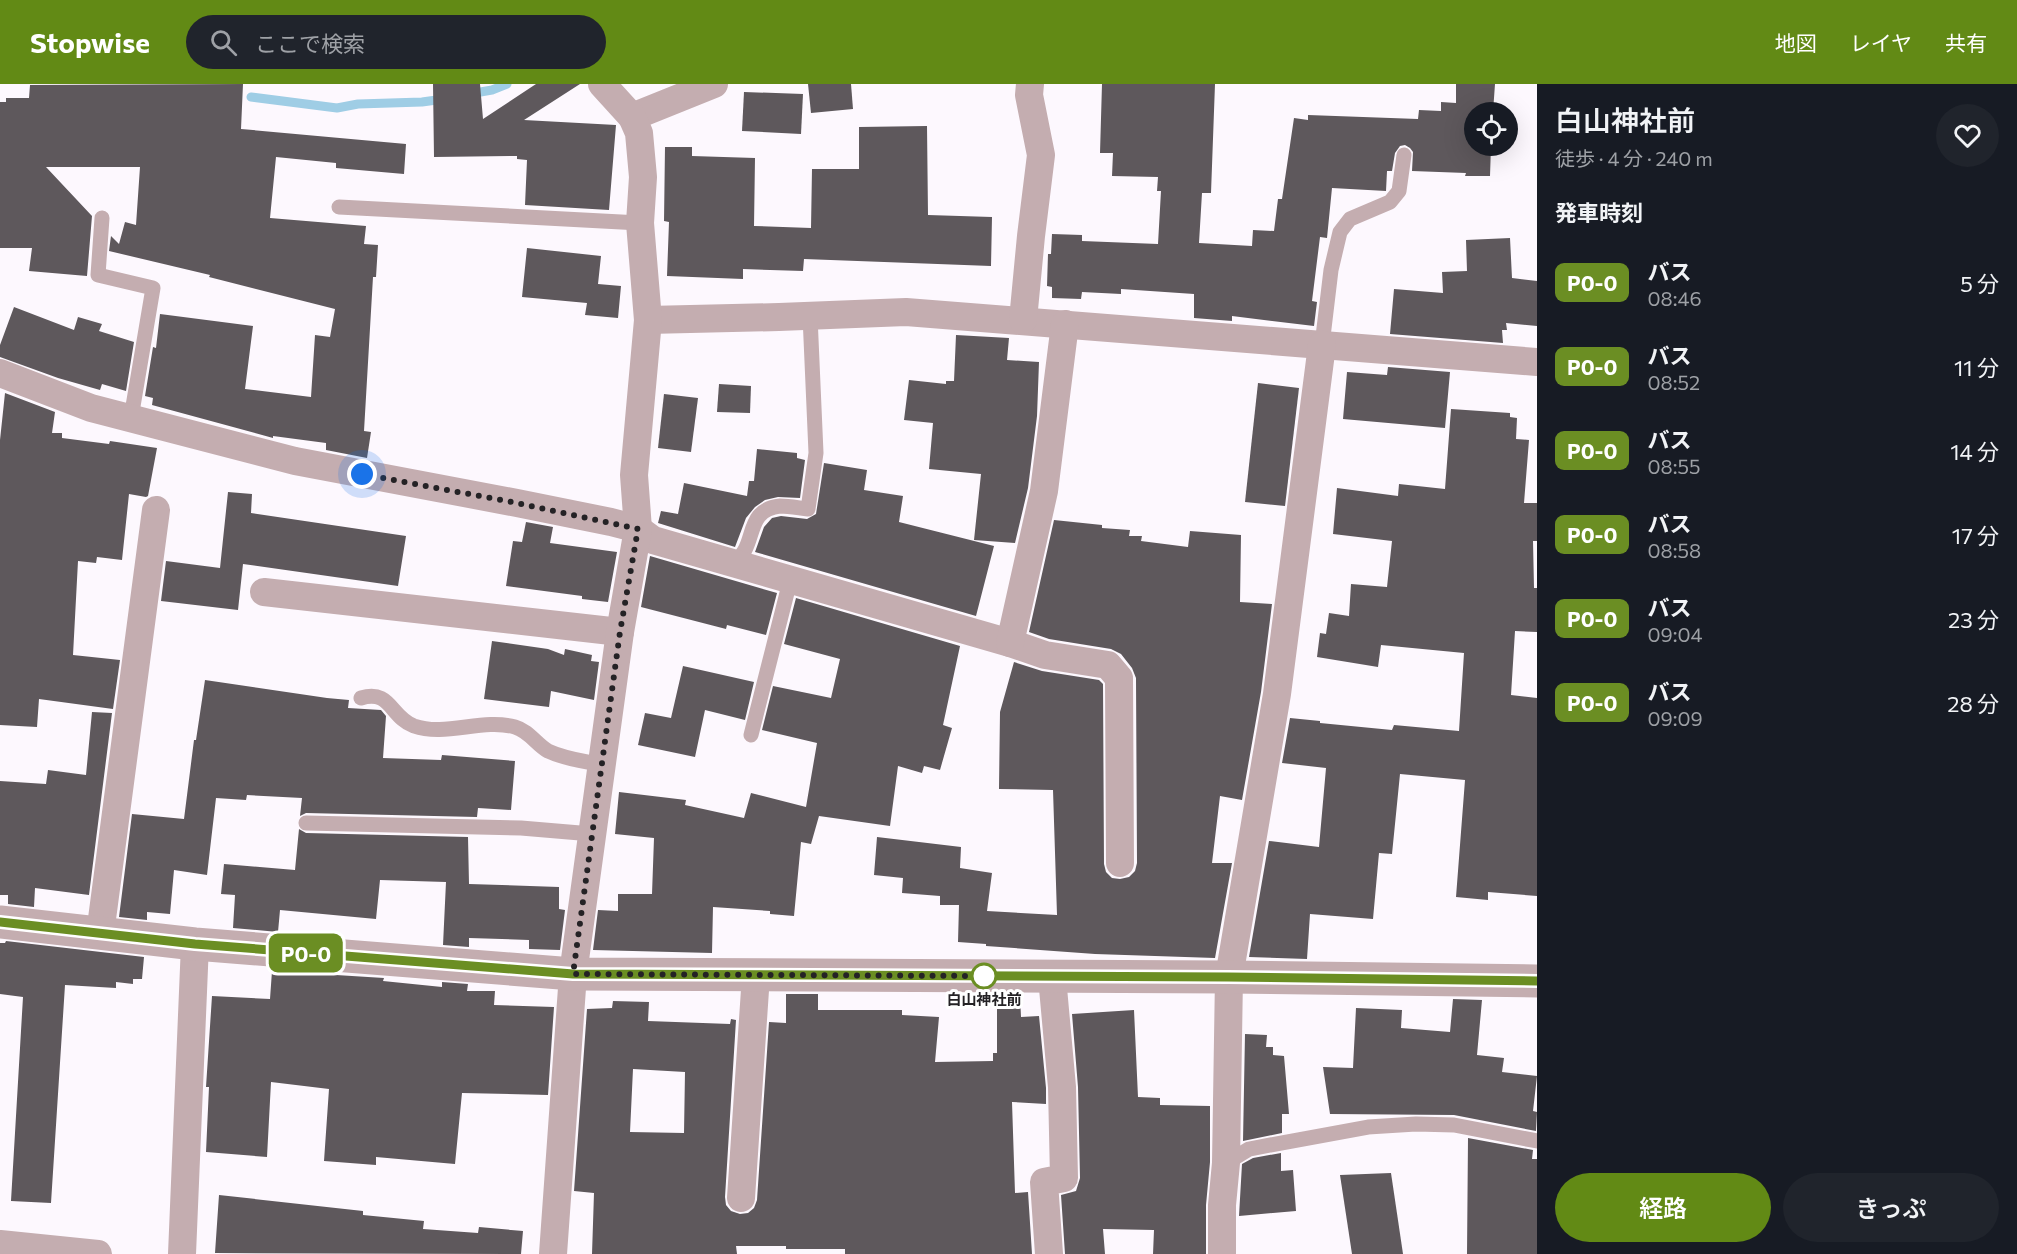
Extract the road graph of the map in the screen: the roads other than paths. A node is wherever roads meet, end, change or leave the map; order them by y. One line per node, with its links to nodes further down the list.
1 (602, 84): 4 (street)
2 (714, 84): 4 (street)
3 (1030, 84): 11 (street)
4 (632, 117): 8 (street)
5 (1404, 155): 13 (lane)
6 (339, 207): 8 (lane)
7 (102, 218): 16 (lane)
8 (640, 224): 10 (street)
9 (810, 316): 10 (street); 11 (street); 19 (lane)
10 (648, 320): 18 (street)
11 (1023, 320): 12 (street)
12 (1065, 324): 13 (street); 23 (street)
13 (1322, 345): 14 (street); 36 (street)
14 (1537, 362)
15 (0, 373): 16 (street)
16 (131, 418): 18 (street)
17 (156, 510): 31 (street)
18 (638, 529): 19 (street); 22 (street)
19 (732, 564): 20 (street)
20 (790, 581): 23 (street); 25 (lane)
21 (264, 592): 22 (street)
22 (620, 632): 26 (street)
23 (1010, 643): 29 (street)
24 (361, 698): 26 (lane)
25 (751, 735)
26 (602, 765): 28 (street)
27 (306, 823): 28 (lane)
28 (592, 834): 33 (street)
29 (1120, 863)
30 (0, 922): 31 (street)
31 (100, 934): 32 (street)
32 (195, 944): 33 (street); 43 (street)
33 (573, 974): 34 (street); 44 (street)
34 (756, 975): 35 (street); 40 (street)
35 (1052, 977): 36 (street); 45 (street)
36 (1228, 977): 37 (street); 39 (street)
37 (1537, 981)
38 (1537, 1141): 39 (lane)
39 (1226, 1163): 46 (street)
40 (741, 1198)
41 (0, 1244): 42 (street)
42 (98, 1254)
43 (182, 1254)
44 (553, 1254)
45 (1049, 1254)
46 (1222, 1254)

